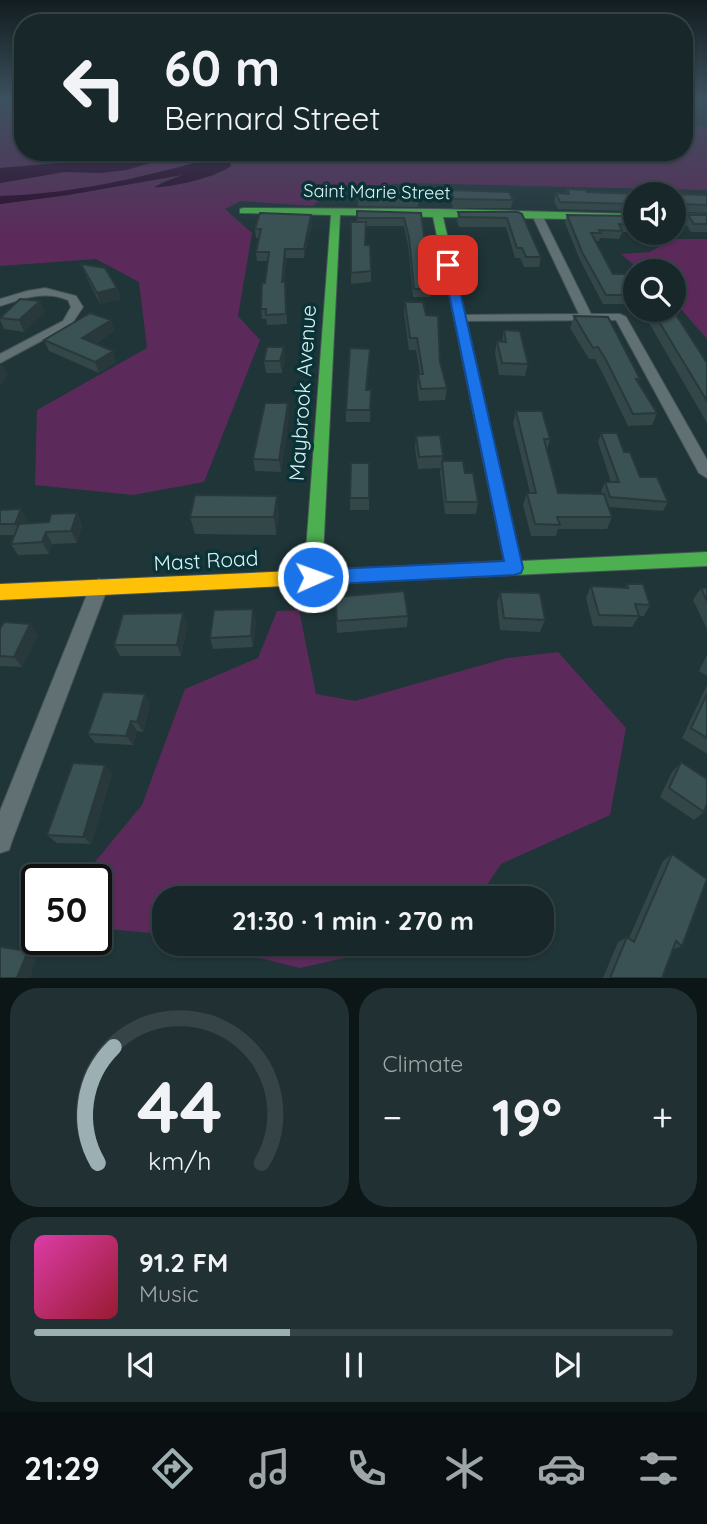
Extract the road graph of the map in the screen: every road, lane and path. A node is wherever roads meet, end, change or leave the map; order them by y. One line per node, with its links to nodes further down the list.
1 (243, 211): 2 (street, Saint Marie Street)
2 (336, 211): 3 (street, Saint Marie Street); 15 (street, Maybrook Avenue)
3 (437, 212): 4 (street, Saint Marie Street); 9 (street)
4 (537, 215): 5 (street, Saint Marie Street); 10 (street)
5 (623, 216)
6 (686, 217): 7 (street)
7 (707, 218)
8 (0, 303): 11 (street)
9 (460, 318): 10 (street); 14 (street)
10 (587, 318): 12 (street)
11 (0, 359)
12 (707, 473)
13 (707, 559): 14 (street, Mast Road)
14 (514, 568): 15 (street, Mast Road)
15 (313, 577): 16 (street, Mast Road)
16 (99, 587): 17 (street, Mast Road); 18 (street)
17 (0, 592)
18 (0, 841)

